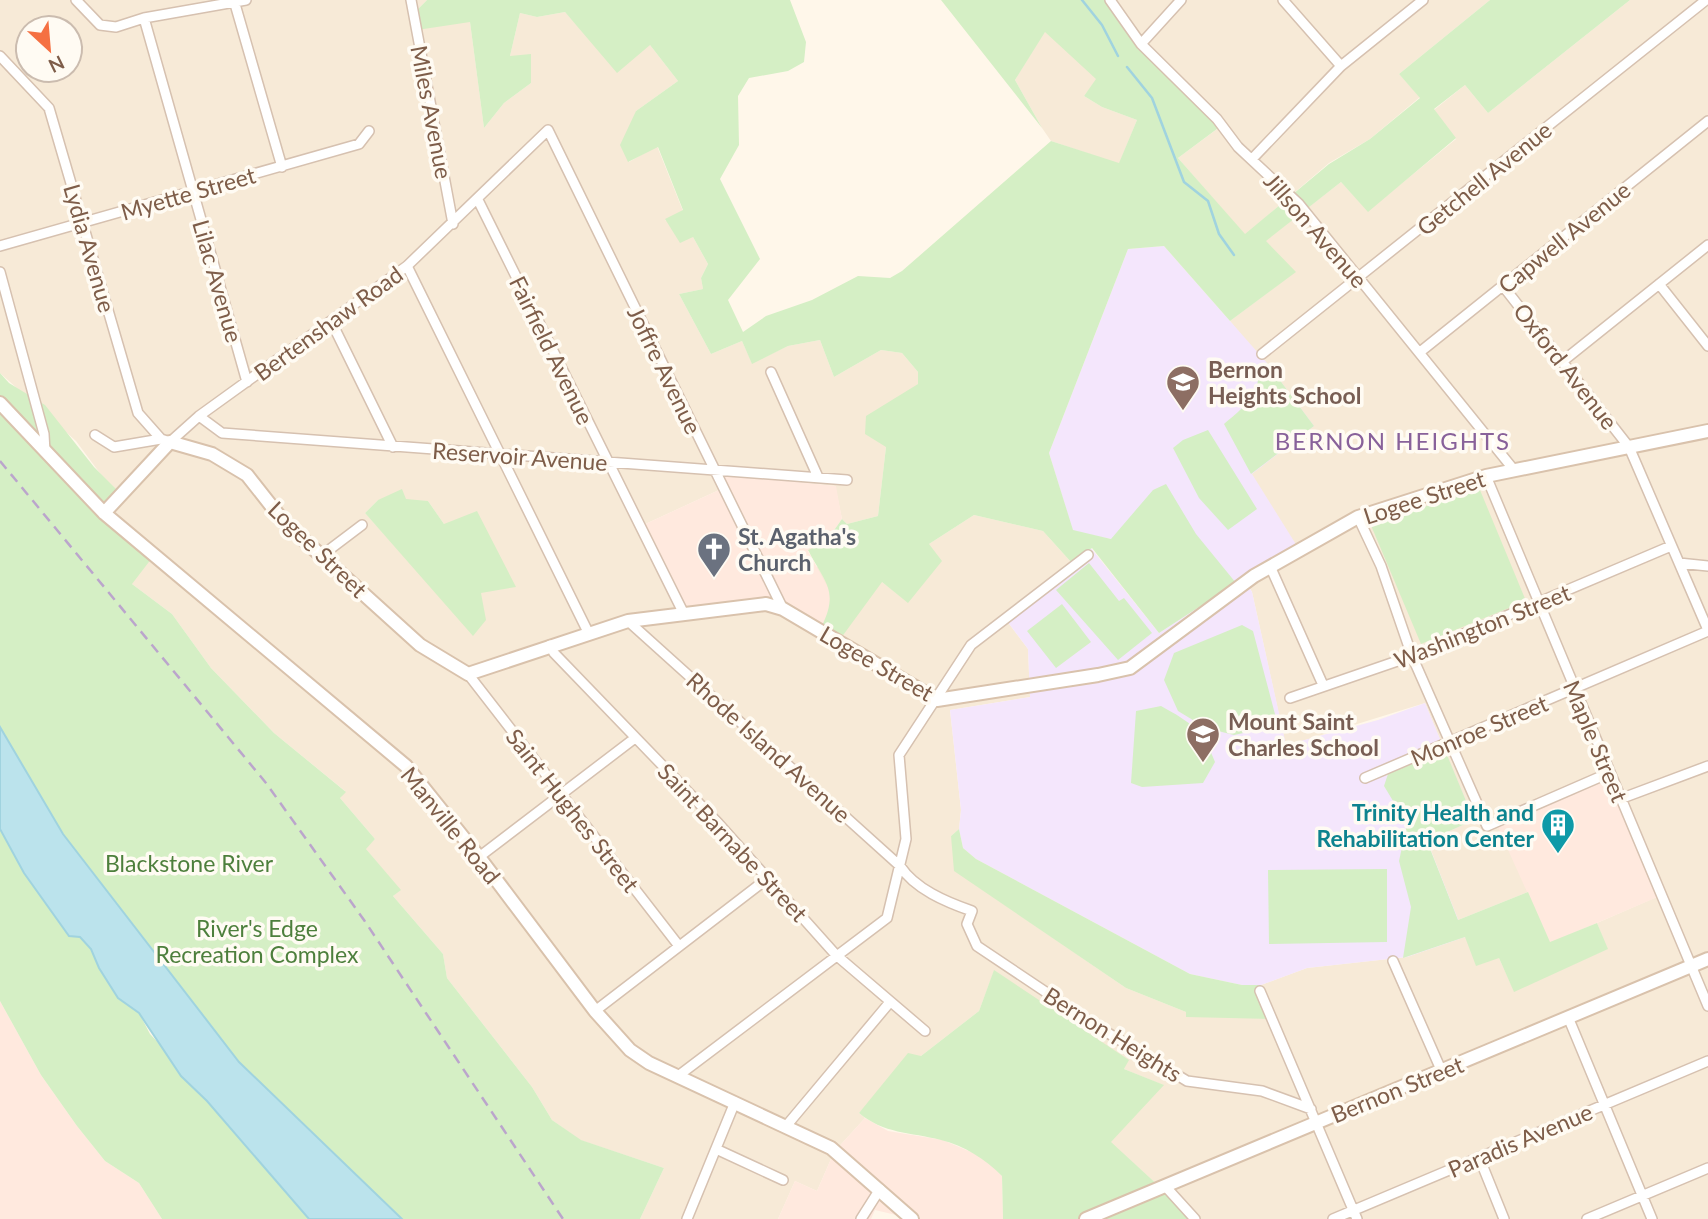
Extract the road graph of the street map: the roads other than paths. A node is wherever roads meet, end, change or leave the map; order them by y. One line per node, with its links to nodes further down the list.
1 (76, 0): 10 (street)
2 (246, 0): 9 (street)
3 (411, 0): 22 (street, Miles Avenue)
4 (1181, 0): 11 (street)
5 (1283, 0): 13 (street)
6 (1423, 0): 13 (street)
7 (1706, 0): 27 (street, Getchell Avenue)
8 (1111, 1): 11 (street, Jillson Avenue)
9 (235, 4): 10 (street); 18 (street)
10 (144, 18): 19 (street, Lilac Avenue)
11 (1141, 44): 17 (street, Jillson Avenue)
12 (0, 56): 21 (street, Lydia Avenue)
13 (1341, 66): 17 (street)
14 (1708, 121): 29 (street, Capwell Avenue)
15 (548, 130): 20 (street, Bertenshaw Road); 47 (street, Joffre Avenue)
16 (369, 131): 18 (street, Myette Street)
17 (1252, 159): 27 (street, Jillson Avenue)
18 (282, 167): 19 (street, Myette Street)
19 (192, 192): 21 (street, Myette Street); 36 (street, Lilac Avenue)
20 (478, 200): 22 (street, Bertenshaw Road); 46 (street, Fairfield Avenue)
21 (83, 222): 24 (street, Myette Street); 41 (street, Lydia Avenue)
22 (453, 224): 25 (street, Bertenshaw Road)
23 (1708, 245): 28 (street)
24 (0, 246)
25 (407, 266): 30 (street, Bertenshaw Road); 45 (street)
26 (0, 272): 44 (street)
27 (1359, 278): 32 (street, Jillson Avenue); 33 (street, Getchell Avenue)
28 (1659, 284): 31 (street); 34 (street)
29 (1503, 286): 32 (street, Capwell Avenue); 34 (street, Oxford Avenue)
30 (331, 321): 36 (street, Bertenshaw Road); 42 (street)
31 (1708, 346)
32 (1420, 352): 48 (street, Jillson Avenue)
33 (1262, 354)
34 (1563, 361): 43 (street, Oxford Avenue)
35 (771, 372): 50 (street)
36 (247, 382): 38 (street, Bertenshaw Road)
37 (0, 403): 44 (street, Manville Road)
38 (199, 416): 41 (street, Bertenshaw Road); 42 (street, Reservoir Avenue)
39 (1708, 431): 43 (street, Logee Street)
40 (95, 435): 41 (street, Logee Street)
41 (166, 440): 52 (street, Bertenshaw Road); 57 (street, Logee Street)
42 (393, 447): 45 (street, Reservoir Avenue)
43 (1629, 447): 48 (street, Logee Street); 55 (street, Oxford Avenue)
44 (45, 454): 52 (street, Manville Road)
45 (502, 454): 46 (street, Reservoir Avenue); 66 (street)
46 (608, 463): 47 (street, Reservoir Avenue); 63 (street, Fairfield Avenue)
47 (714, 470): 50 (street, Reservoir Avenue); 62 (street, Joffre Avenue)
48 (1514, 470): 49 (street, Logee Street)
49 (1486, 476): 53 (street, Logee Street); 61 (street, Maple Street)
50 (818, 477): 51 (street, Reservoir Avenue)
51 (847, 480)
52 (104, 513): 81 (street, Manville Road)
53 (1358, 517): 59 (street, Logee Street); 68 (street)
54 (362, 525): 57 (street)
55 (1671, 546): 58 (street, Oxford Avenue); 61 (street, Washington Street)
56 (1088, 555): 73 (street)
57 (321, 556): 69 (street, Logee Street)
58 (1679, 564): 60 (street); 65 (street, Oxford Avenue)
59 (1270, 566): 70 (street); 73 (street, Logee Street)
60 (1708, 566)
61 (1538, 604): 68 (street, Washington Street); 71 (street, Maple Street)
62 (783, 609): 63 (street, Logee Street); 73 (street, Logee Street)
63 (683, 612): 64 (street, Logee Street)
64 (628, 621): 66 (street, Logee Street); 82 (street, Rhode Island Avenue)
65 (1708, 630): 71 (street, Monroe Street)
66 (588, 632): 67 (street, Logee Street)
67 (550, 645): 69 (street, Logee Street); 74 (street, Saint Barnabe Street)
68 (1412, 656): 70 (street, Washington Street); 75 (street)
69 (468, 674): 79 (street, Saint Hughes Street)
70 (1323, 685): 72 (street, Washington Street)
71 (1575, 690): 75 (street, Monroe Street); 77 (street, Maple Street)
72 (1290, 698)
73 (937, 700): 82 (street)
74 (635, 737): 79 (street); 83 (street, Saint Barnabe Street)
75 (1451, 743): 77 (street); 78 (street, Monroe Street)
76 (1708, 766): 80 (street)
77 (1609, 774): 80 (street, Maple Street)
78 (1365, 778)
79 (560, 794): 81 (street); 85 (street, Saint Hughes Street)
80 (1620, 799): 89 (street, Maple Street)
81 (479, 857): 93 (street, Manville Road)
82 (900, 866): 84 (street, Rhode Island Avenue); 86 (street)
83 (768, 878): 85 (street); 86 (street, Saint Barnabe Street)
84 (970, 936): 101 (street, Bernon Heights)
85 (679, 946): 93 (street)
86 (836, 955): 91 (street, Saint Barnabe Street); 98 (street)
87 (1708, 959): 89 (street, Bernon Street)
88 (1393, 961): 97 (street)
89 (1690, 966): 92 (street, Maple Street); 94 (street, Bernon Street)
90 (1260, 991): 101 (street)
91 (890, 1002): 95 (street, Saint Barnabe Street); 103 (street)
92 (1708, 1006)
93 (595, 1011): 98 (street, Manville Road)
94 (1568, 1017): 97 (street, Bernon Street); 100 (street)
95 (925, 1031)
96 (1708, 1061): 100 (street, Paradis Avenue)
97 (1442, 1072): 102 (street, Bernon Street)
98 (678, 1076): 99 (street, Manville Road)
99 (735, 1102): 103 (street, Manville Road); 104 (street)
100 (1603, 1105): 105 (street, Paradis Avenue); 110 (street)
101 (1311, 1109): 102 (street)
102 (1317, 1122): 108 (street, Bernon Street); 111 (street)
103 (787, 1125): 109 (street, Manville Road)
104 (716, 1149): 107 (street); 112 (street)
105 (1479, 1157): 111 (street, Paradis Avenue); 118 (street)
106 (1708, 1168): 110 (street)
107 (783, 1180)
108 (1165, 1186): 115 (street, Bernon Street); 116 (street)
109 (880, 1189): 113 (street); 114 (street, Manville Road)
110 (1642, 1196): 119 (street); 120 (street)
111 (1355, 1215): 117 (street, Paradis Avenue)
112 (687, 1219)
113 (861, 1219)
114 (912, 1219)
115 (1086, 1219)
116 (1195, 1219)
117 (1333, 1219)
118 (1504, 1219)
119 (1587, 1219)
120 (1651, 1219)

